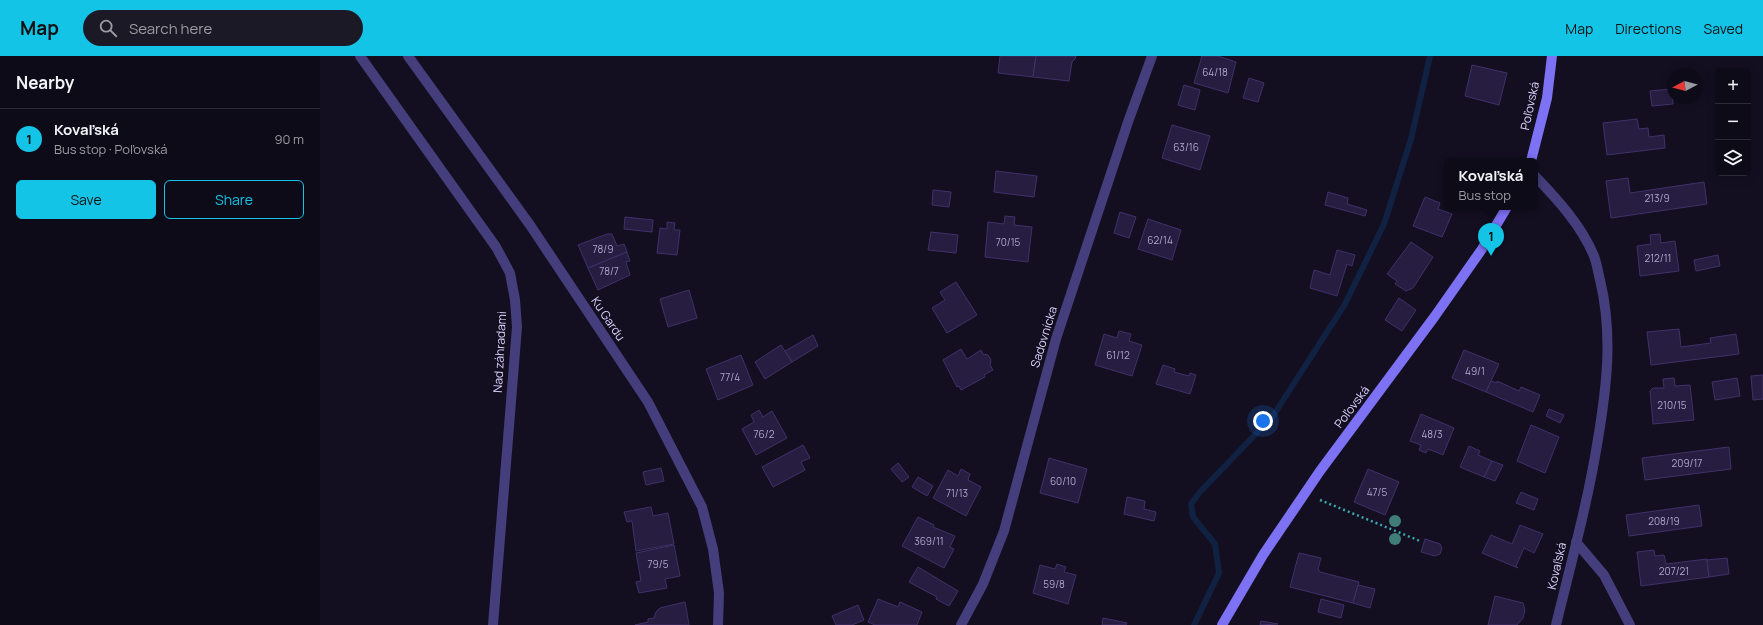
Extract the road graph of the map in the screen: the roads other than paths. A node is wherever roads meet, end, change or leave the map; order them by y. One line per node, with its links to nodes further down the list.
1 (360, 56): 9 (street, Nad záhradami)
2 (408, 56): 10 (street, Ku Gardu)
3 (1152, 56): 11 (street, Sadovnícka)
4 (1552, 56): 5 (street, Poľovská)
5 (1532, 158)
6 (1538, 179): 8 (street, Kovaľská)
7 (1505, 210): 12 (street, Poľovská)
8 (1576, 542): 13 (street, Kovaľská); 14 (street)
9 (493, 625)
10 (718, 625)
11 (961, 625)
12 (1222, 625)
13 (1556, 625)
14 (1630, 625)

